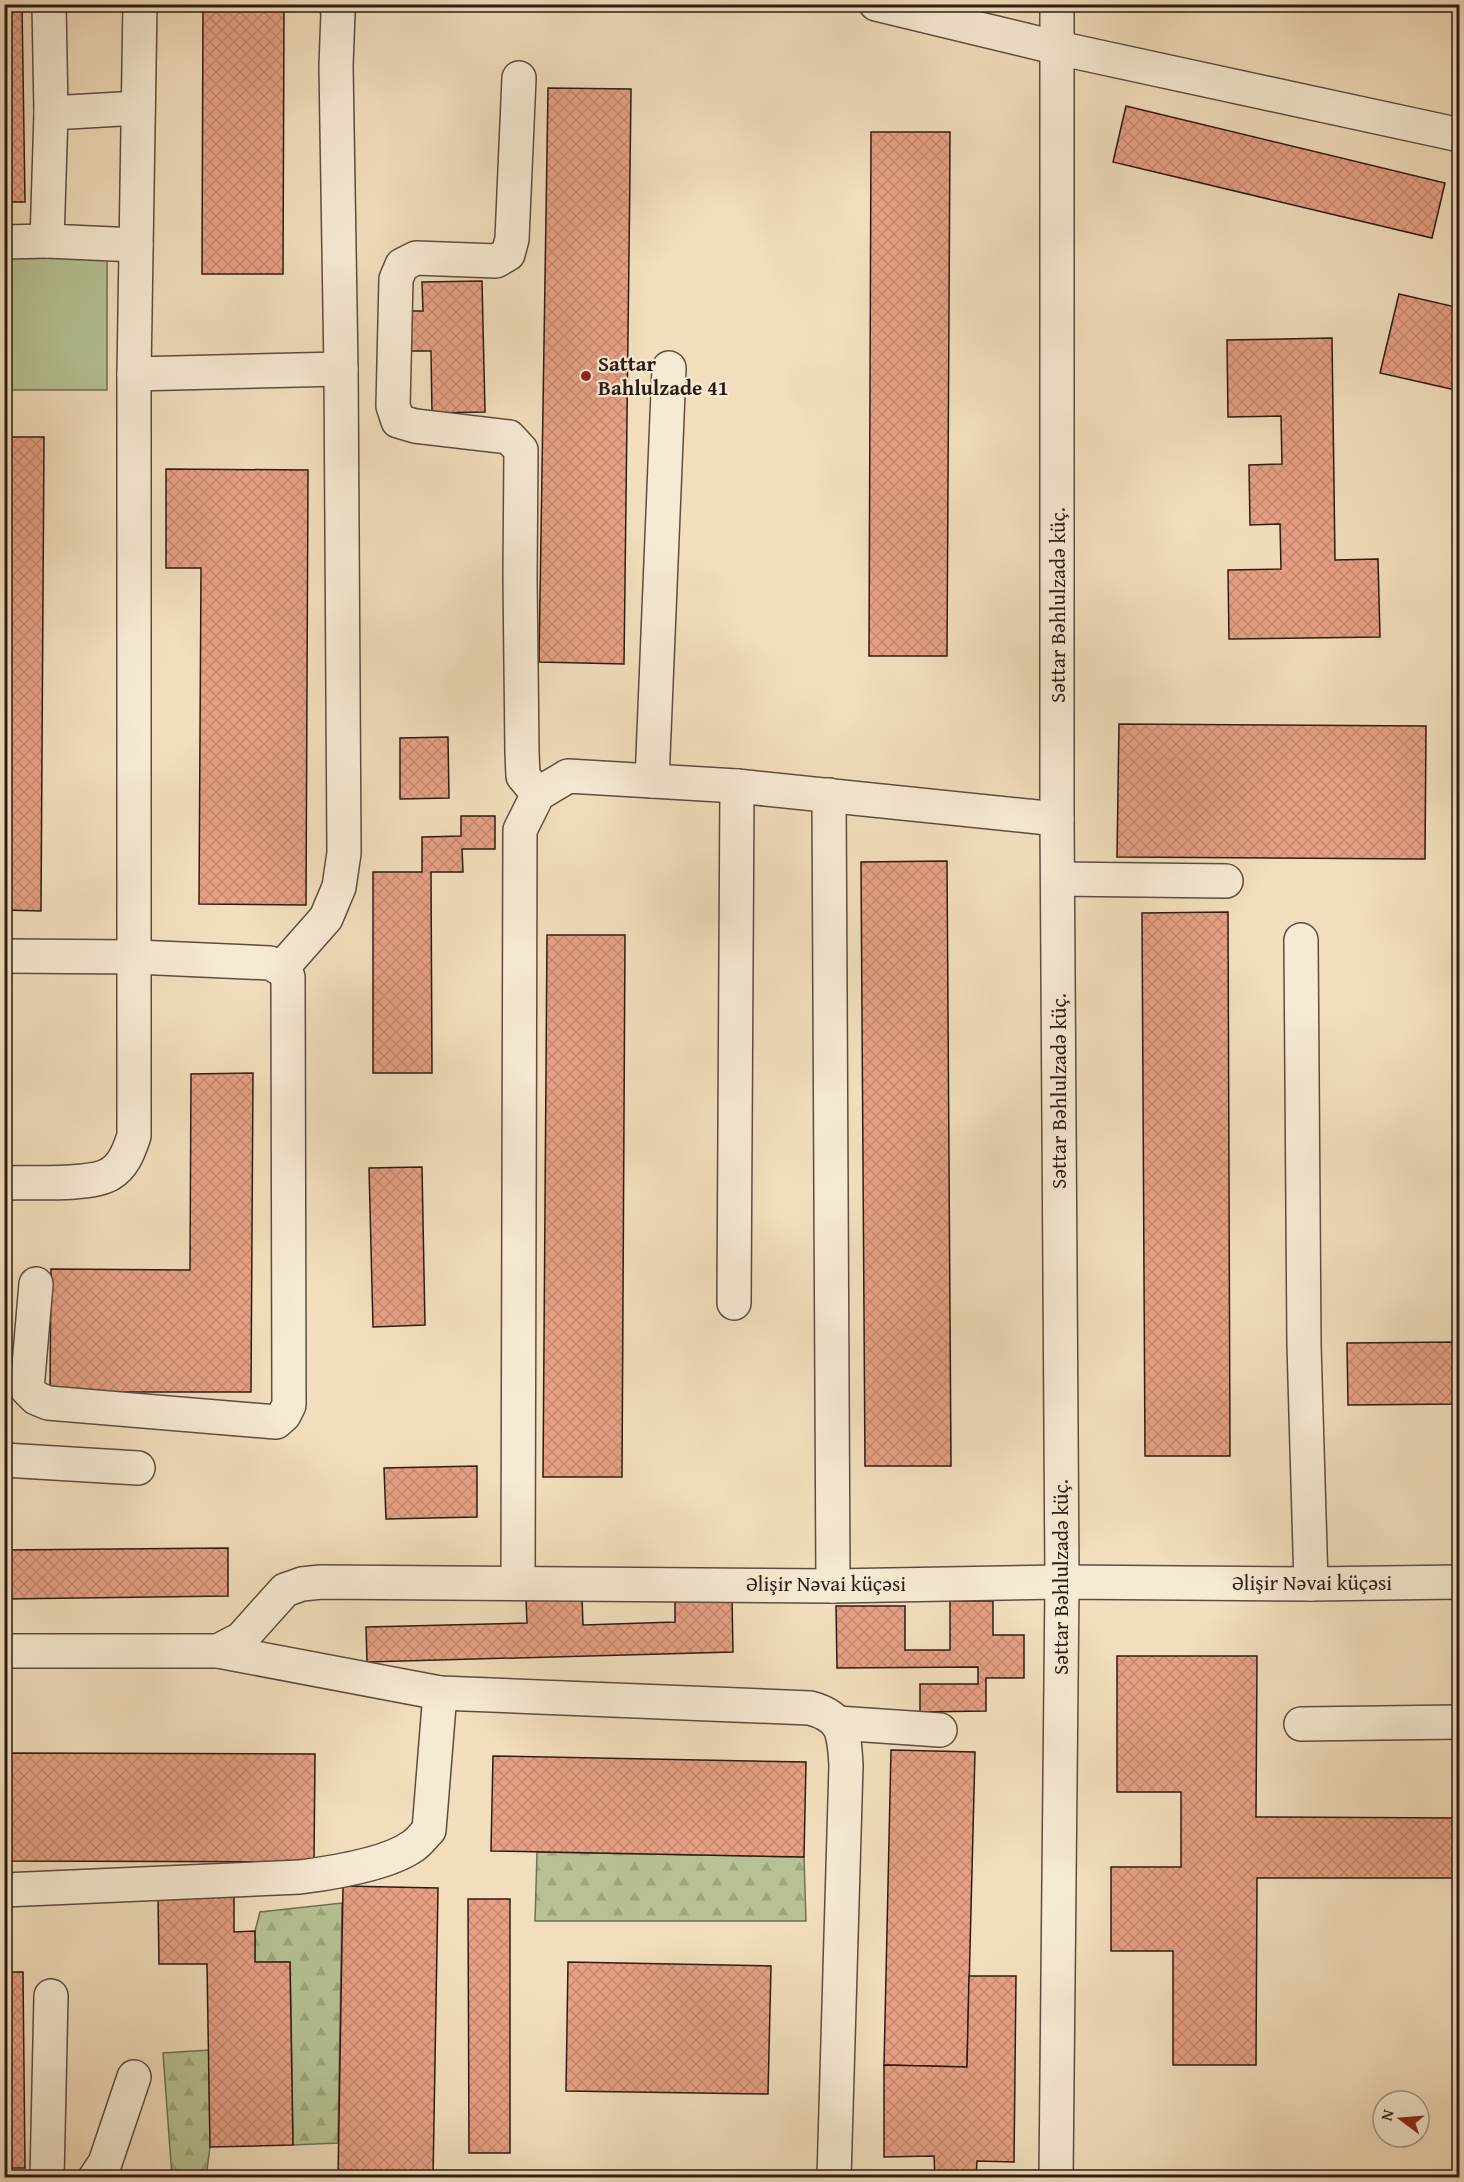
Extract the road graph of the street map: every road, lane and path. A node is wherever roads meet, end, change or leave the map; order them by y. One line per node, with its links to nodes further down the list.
1 (49, 4): 9 (street)
2 (140, 4): 8 (street)
3 (336, 4): 15 (street)
4 (876, 4): 6 (street)
5 (1058, 4): 6 (street, Səttar Bəhlulzadə küç.)
6 (1058, 48): 10 (street); 21 (street, Səttar Bəhlulzadə küç.)
7 (519, 78): 19 (street)
8 (138, 108): 9 (street); 13 (street)
9 (51, 112): 11 (street)
10 (1460, 135)
11 (47, 241): 12 (street); 13 (street)
12 (4, 242)
13 (136, 245): 16 (street)
14 (669, 368): 17 (street)
15 (341, 369): 16 (street); 27 (street)
16 (134, 374): 26 (street)
17 (652, 781): 18 (street); 19 (street)
18 (737, 786): 20 (street); 30 (street)
19 (538, 794): 35 (street)
20 (829, 795): 21 (street); 37 (street)
21 (1057, 819): 22 (street, Səttar Bəhlulzadə küç.)
22 (1058, 879): 23 (street); 33 (street, Səttar Bəhlulzadə küç.)
23 (1226, 881)
24 (1302, 940): 36 (street)
25 (4, 956): 26 (street)
26 (136, 957): 27 (street); 28 (street)
27 (281, 969): 29 (street)
28 (4, 1183)
29 (36, 1284)
30 (734, 1303)
31 (4, 1460): 32 (street)
32 (138, 1468)
33 (1062, 1582): 36 (street, Əlişir Nəvai küçəsi); 37 (street, Əlişir Nəvai küçəsi); 51 (street, Səttar Bəhlulzadə küç.)
34 (1460, 1582): 36 (street, Əlişir Nəvai küçəsi)
35 (518, 1583): 37 (street, Əlişir Nəvai küçəsi); 39 (street, Əlişir Nəvai küçəsi)
36 (1311, 1584)
37 (833, 1586)
38 (4, 1651): 39 (street)
39 (218, 1651): 40 (street)
40 (440, 1693): 42 (street); 45 (street)
41 (1460, 1722): 43 (street)
42 (837, 1723): 44 (street); 50 (street)
43 (1301, 1724)
44 (940, 1730)
45 (4, 1890)
46 (51, 1996): 48 (street)
47 (134, 2077): 49 (street)
48 (47, 2178)
49 (94, 2178)
50 (834, 2178)
51 (1056, 2178)

